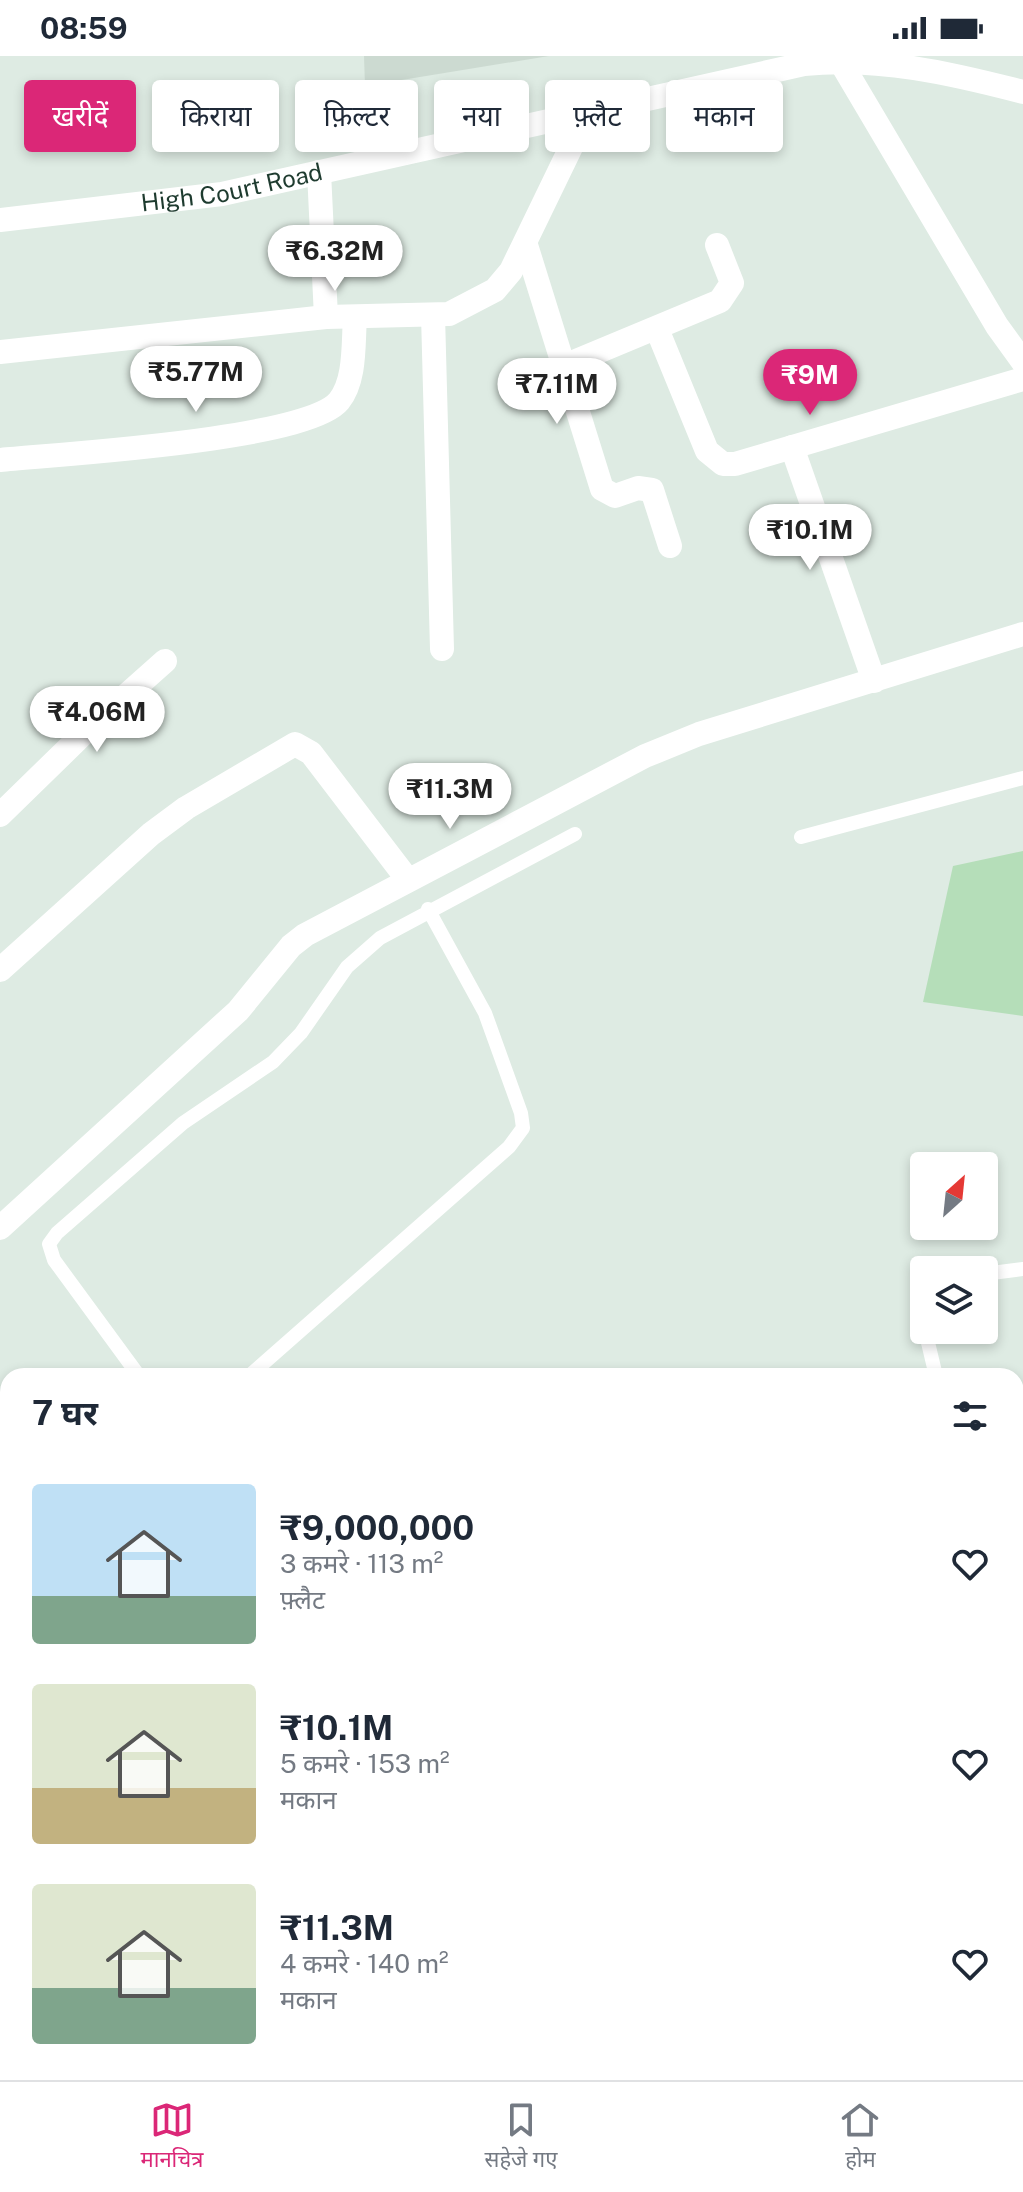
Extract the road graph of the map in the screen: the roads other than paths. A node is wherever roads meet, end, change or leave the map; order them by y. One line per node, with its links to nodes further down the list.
1 (840, 61): 2 (street, High Court Road); 3 (street, High Court Road); 15 (street)
2 (1023, 92)
3 (650, 98)
4 (545, 122): 6 (street, High Court Road)
5 (569, 152): 8 (street)
6 (319, 172): 7 (street, High Court Road); 11 (street)
7 (0, 220)
8 (526, 245): 10 (street); 16 (street)
9 (717, 245): 13 (street)
10 (433, 315): 12 (street); 22 (street)
11 (326, 317): 12 (street); 14 (street)
12 (355, 318): 19 (street)
13 (657, 329): 16 (street); 18 (street)
14 (0, 352)
15 (1023, 362)
16 (564, 366): 20 (street)
17 (1023, 379): 18 (street)
18 (792, 447): 24 (street)
19 (0, 460)
20 (670, 546)
21 (1023, 634): 24 (street)
22 (442, 649)
23 (165, 661): 26 (street)
24 (874, 681): 29 (street)
25 (1023, 778): 28 (lane)
26 (0, 815)
27 (575, 834): 30 (lane)
28 (801, 837)
29 (408, 880): 31 (street); 32 (street)
30 (428, 909): 36 (lane); 37 (lane)
31 (0, 970)
32 (0, 1228)
33 (1023, 1269): 34 (lane)
34 (998, 1272)
35 (928, 1344): 38 (lane)
36 (133, 1368)
37 (258, 1368)
38 (934, 1368)

